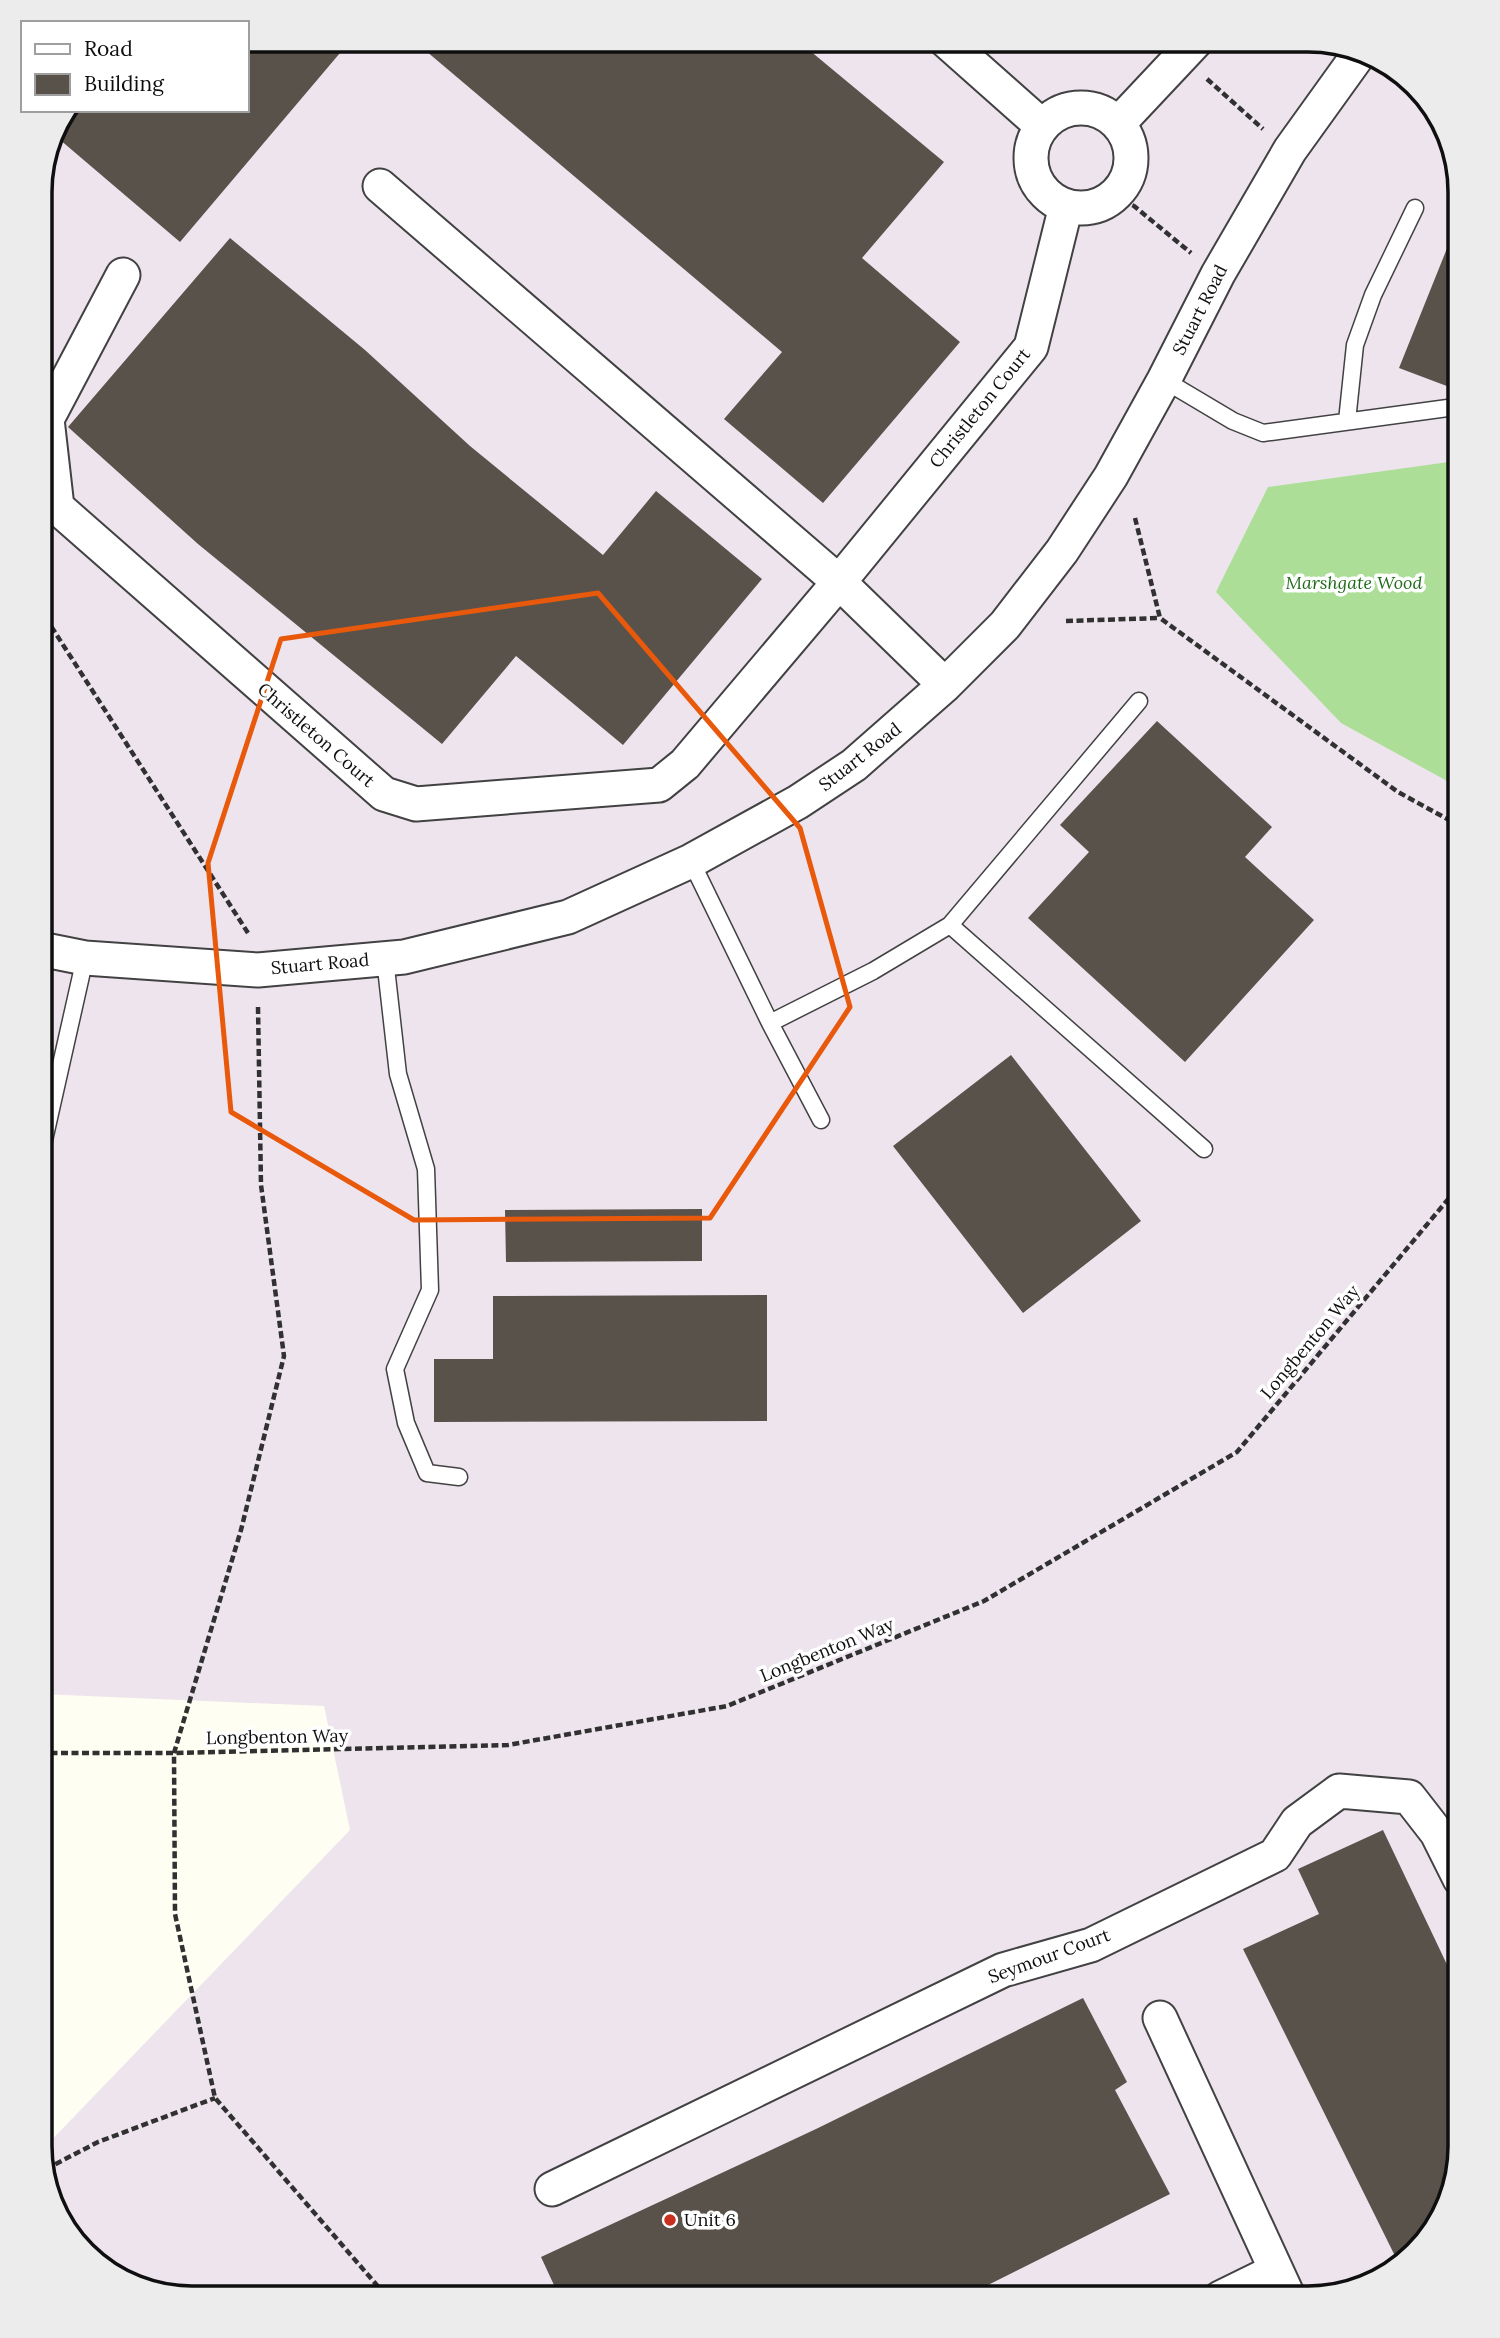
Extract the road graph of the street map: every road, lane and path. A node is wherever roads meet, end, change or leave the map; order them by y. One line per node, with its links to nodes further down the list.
1 (960, 53): 6 (street)
2 (1185, 53): 5 (street)
3 (1193, 53): 7 (path)
4 (1354, 61): 14 (street, Stuart Road)
5 (1118, 124): 6 (street); 9 (street)
6 (1042, 126): 10 (street)
7 (1266, 132)
8 (380, 186): 20 (street)
9 (1112, 197): 10 (street); 12 (path)
10 (1066, 206): 20 (street, Christleton Court)
11 (1415, 208): 17 (lane)
12 (1195, 256)
13 (122, 275): 15 (street, Christleton Court)
14 (1164, 380): 17 (lane); 24 (street, Stuart Road)
15 (53, 408)
16 (1448, 408): 17 (lane)
17 (1347, 421)
18 (53, 471): 20 (street, Christleton Court)
19 (1135, 517): 21 (path)
20 (839, 582): 24 (street)
21 (1160, 618): 22 (path); 26 (path)
22 (1066, 621)
23 (53, 629): 32 (path)
24 (945, 685): 27 (street, Stuart Road)
25 (1139, 701): 28 (lane)
26 (1448, 819)
27 (691, 861): 31 (street, Stuart Road); 33 (lane)
28 (950, 925): 33 (lane); 36 (lane)
29 (53, 952): 30 (street, Stuart Road)
30 (85, 958): 32 (street, Stuart Road); 34 (lane)
31 (385, 959): 32 (street, Stuart Road); 38 (lane)
32 (258, 970): 40 (path)
33 (770, 1023): 35 (lane)
34 (53, 1102)
35 (821, 1120)
36 (1205, 1149)
37 (1448, 1199): 40 (path, Longbenton Way)
38 (459, 1477)
39 (52, 1753): 40 (path, Longbenton Way)
40 (174, 1753): 43 (path)
41 (1448, 1855): 45 (street, Seymour Court)
42 (1160, 2018): 46 (street)
43 (215, 2098): 44 (path); 47 (path)
44 (54, 2165)
45 (552, 2189)
46 (1282, 2284)
47 (377, 2285)

